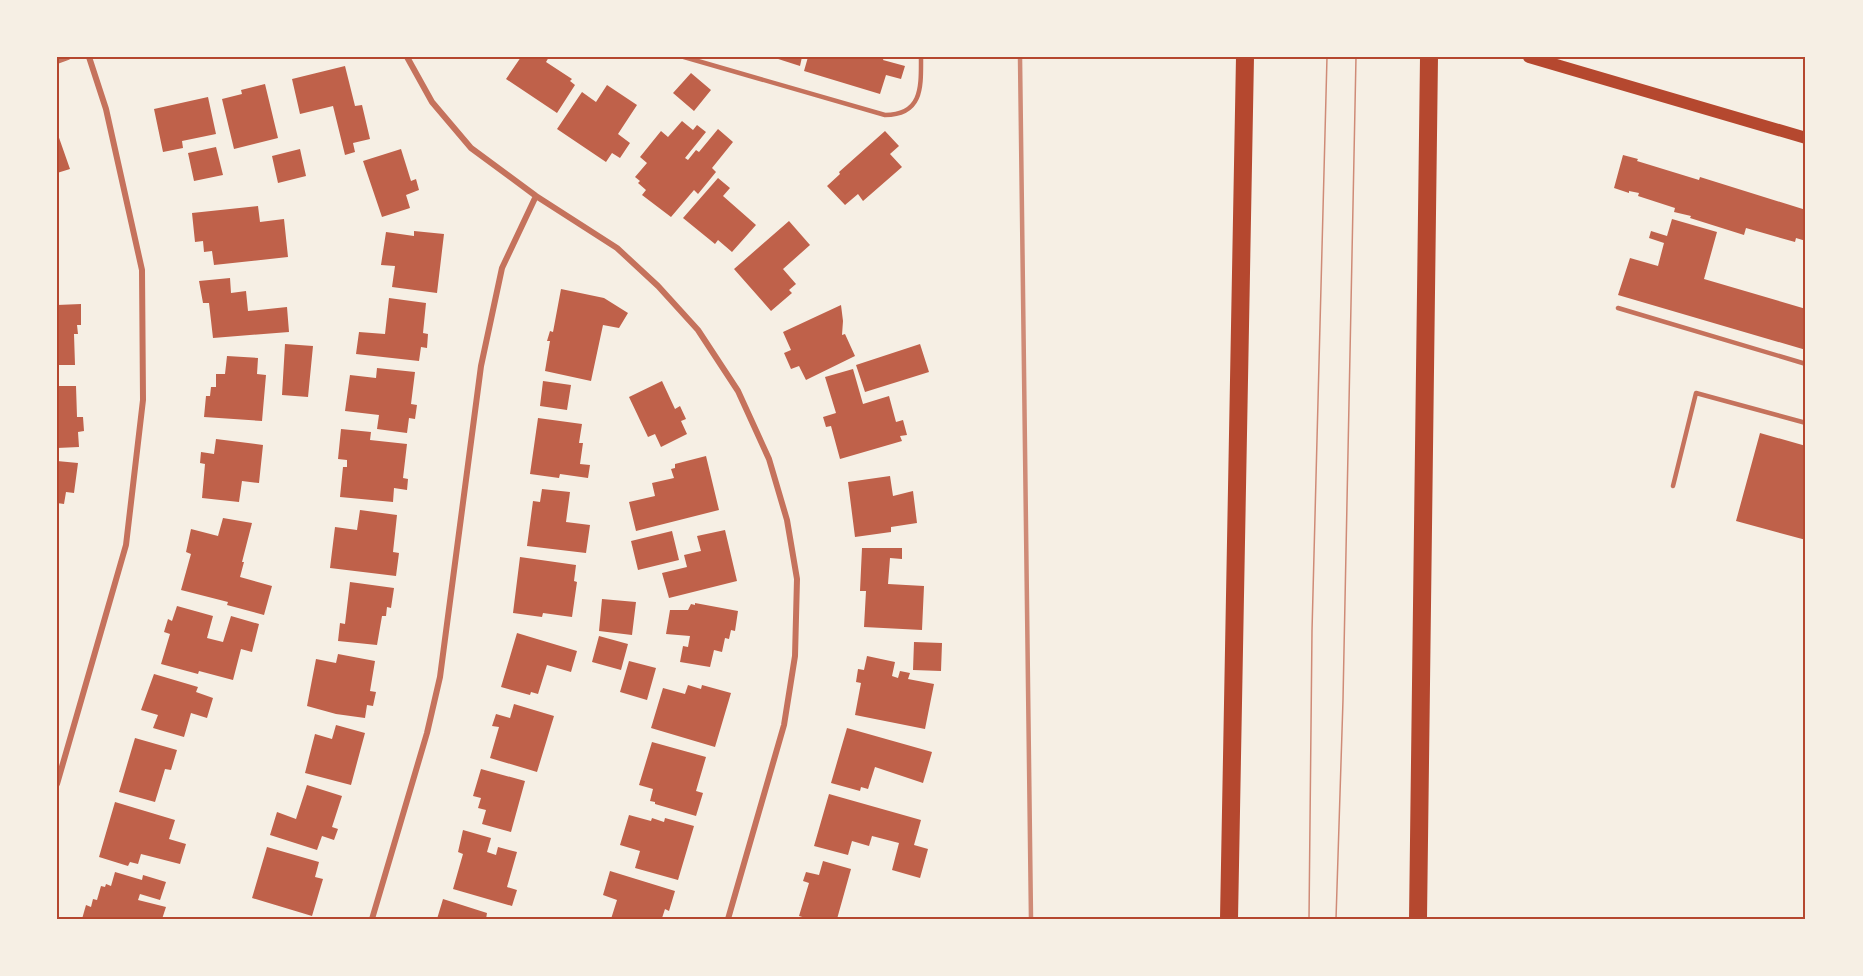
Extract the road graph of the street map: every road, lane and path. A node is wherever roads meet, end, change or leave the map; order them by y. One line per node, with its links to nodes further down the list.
1 (68, 57): 9 (street)
2 (89, 57): 16 (street)
3 (407, 57): 11 (street)
4 (684, 57): 5 (lane)
5 (921, 57)
6 (1245, 57): 19 (highway)
7 (1429, 57): 20 (highway)
8 (1529, 57): 10 (main road)
9 (57, 61)
10 (1806, 138)
11 (536, 196): 17 (street); 18 (street)
12 (1618, 308): 13 (lane)
13 (1806, 364)
14 (1806, 423): 15 (lane)
15 (1673, 486)
16 (57, 784)
17 (372, 919)
18 (728, 919)
19 (1229, 919)
20 (1418, 919)

